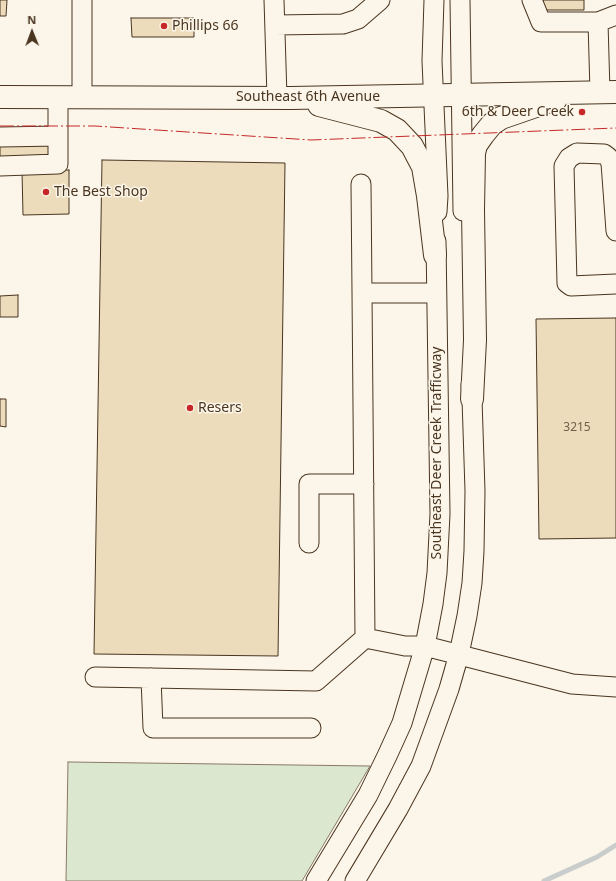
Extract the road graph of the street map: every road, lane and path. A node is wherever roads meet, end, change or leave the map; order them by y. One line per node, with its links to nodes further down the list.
1 (82, 0): 15 (street)
2 (274, 0): 9 (street)
3 (380, 0): 9 (street)
4 (434, 0): 12 (street, Southeast Deer Creek Trafficway)
5 (460, 0): 13 (street, Southeast Deer Creek Trafficway)
6 (532, 0): 8 (street)
7 (616, 15): 8 (street)
8 (598, 22): 10 (street)
9 (275, 25): 17 (street)
10 (608, 92): 11 (main road, Southeast 6th Avenue)
11 (572, 93): 13 (main road, Southeast 6th Avenue); 27 (main road)
12 (434, 94): 13 (main road, Southeast 6th Avenue); 17 (main road, Southeast 6th Avenue); 23 (street, Southeast Deer Creek Trafficway)
13 (462, 94): 27 (street, Southeast Deer Creek Trafficway)
14 (58, 96): 15 (main road, Southeast 6th Avenue); 16 (main road, Southeast 6th Avenue); 19 (street)
15 (82, 96): 17 (main road, Southeast 6th Avenue)
16 (0, 97)
17 (284, 98): 23 (main road)
18 (0, 136): 19 (street)
19 (58, 136): 20 (street)
20 (0, 166)
21 (361, 184): 25 (street)
22 (616, 231): 24 (street)
23 (435, 255): 26 (street, Southeast Deer Creek Trafficway)
24 (616, 284)
25 (362, 293): 26 (street); 28 (street)
26 (436, 293): 31 (street, Southeast Deer Creek Trafficway)
27 (472, 399): 32 (street, Southeast Deer Creek Trafficway)
28 (364, 484): 29 (street); 30 (street)
29 (309, 543)
30 (365, 638): 31 (street); 34 (street)
31 (425, 646): 32 (street); 37 (street, Southeast Deer Creek Trafficway)
32 (459, 654): 35 (street); 38 (street, Southeast Deer Creek Trafficway)
33 (95, 677): 34 (street)
34 (151, 678): 36 (street)
35 (616, 687)
36 (311, 728)
37 (316, 881)
38 (355, 881)

